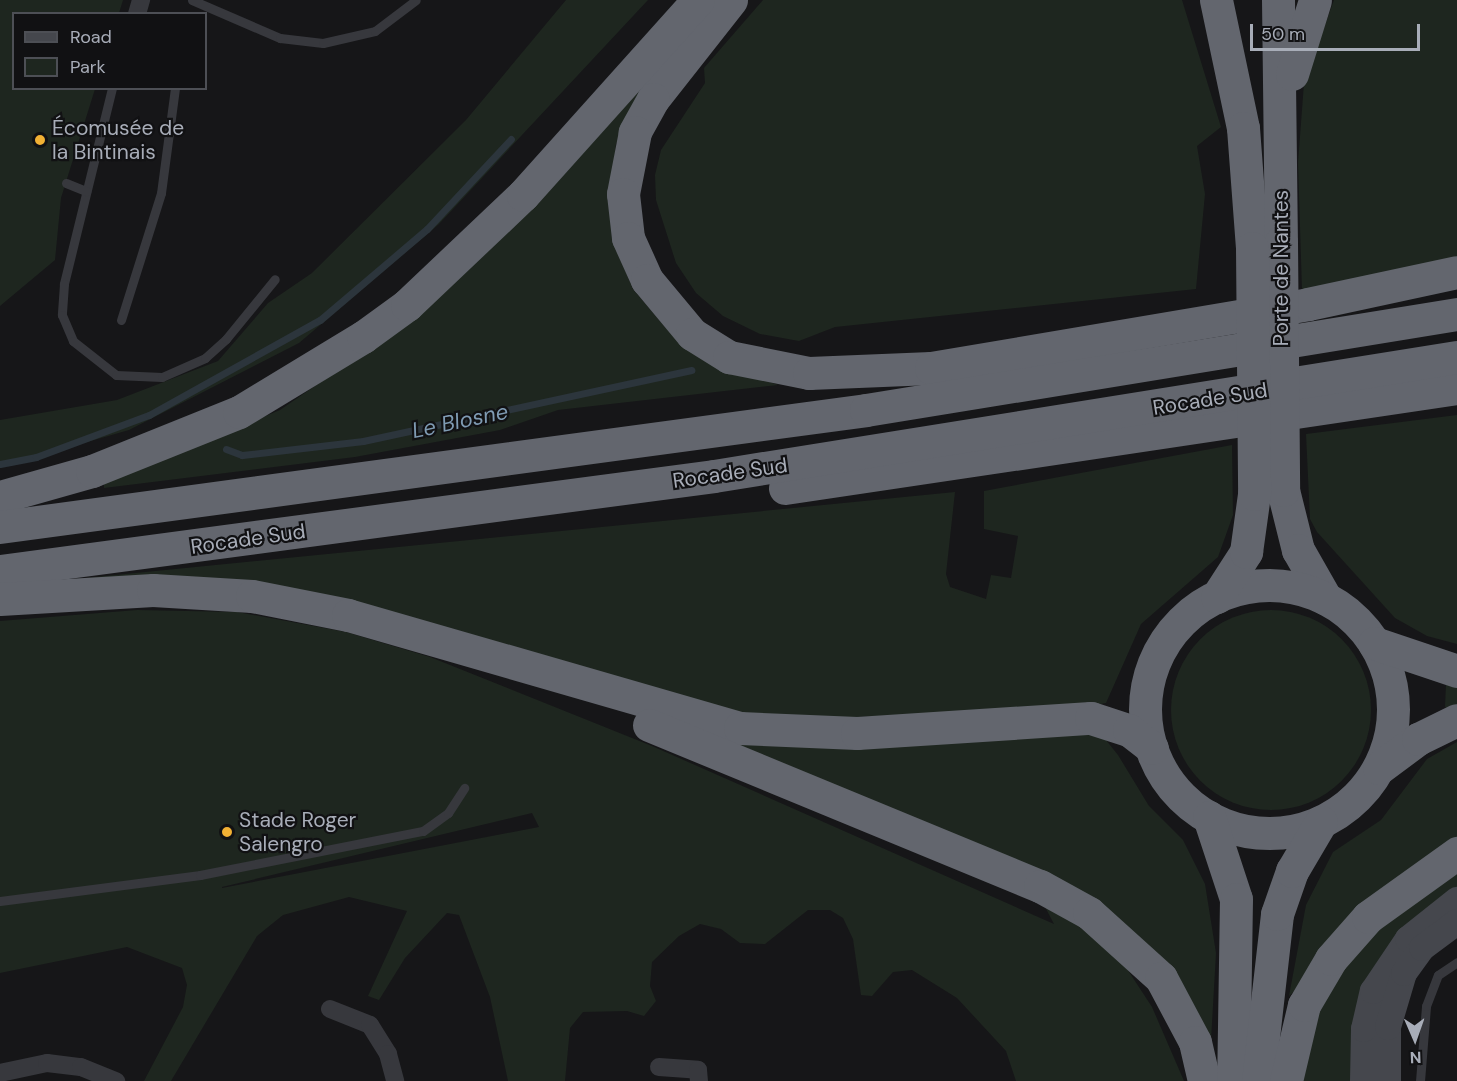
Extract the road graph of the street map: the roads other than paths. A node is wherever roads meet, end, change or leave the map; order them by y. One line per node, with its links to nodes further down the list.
1 (192, 0): 2 (lane)
2 (416, 0)
3 (698, 0): 29 (highway)
4 (731, 0): 22 (highway)
5 (1199, 0): 14 (highway)
6 (1216, 0): 14 (highway)
7 (1278, 0): 11 (highway, Porte de Nantes)
8 (1315, 0): 11 (highway)
9 (111, 90): 13 (lane)
10 (175, 90): 20 (lane)
11 (1281, 159): 14 (highway, Porte de Nantes)
12 (66, 183): 13 (lane)
13 (86, 191): 16 (lane)
14 (1261, 243): 28 (highway, Porte de Nantes, bridge)
15 (1457, 272): 18 (highway)
16 (275, 279)
17 (1457, 286): 18 (highway)
18 (1308, 304): 22 (highway)
19 (1457, 314): 26 (highway, Rocade Sud)
20 (121, 320)
21 (1457, 357): 27 (highway, Rocade Sud)
22 (931, 368): 26 (highway)
23 (1457, 388): 24 (highway)
24 (1402, 400): 25 (highway); 27 (highway)
25 (1457, 400)
26 (649, 442): 30 (highway, Rocade Sud)
27 (643, 485): 31 (highway, Rocade Sud)
28 (1268, 492): 32 (highway); 33 (highway, Porte de Nantes)
29 (0, 497)
30 (0, 527)
31 (0, 571)
32 (1217, 597): 33 (highway); 39 (highway)
33 (1326, 598): 35 (highway)
34 (0, 599): 36 (highway)
35 (1374, 643): 37 (highway); 40 (highway)
36 (504, 663): 39 (highway); 56 (highway)
37 (1457, 671)
38 (1457, 720): 40 (highway)
39 (1152, 748): 42 (highway)
40 (1379, 768): 43 (highway)
41 (464, 788): 46 (lane)
42 (1209, 817): 43 (highway); 57 (highway)
43 (1321, 822): 50 (highway)
44 (1457, 853): 60 (highway)
45 (1457, 900): 61 (street)
46 (0, 901)
47 (1457, 922): 62 (street)
48 (1457, 962): 63 (lane)
49 (330, 1008): 54 (street)
50 (1264, 1028): 58 (highway); 59 (highway)
51 (658, 1067): 55 (street)
52 (0, 1074): 53 (street)
53 (116, 1081)
54 (395, 1081)
55 (699, 1081)
56 (1204, 1081)
57 (1233, 1081)
58 (1258, 1081)
59 (1273, 1081)
60 (1286, 1081)
61 (1363, 1081)
62 (1388, 1081)
63 (1420, 1081)

